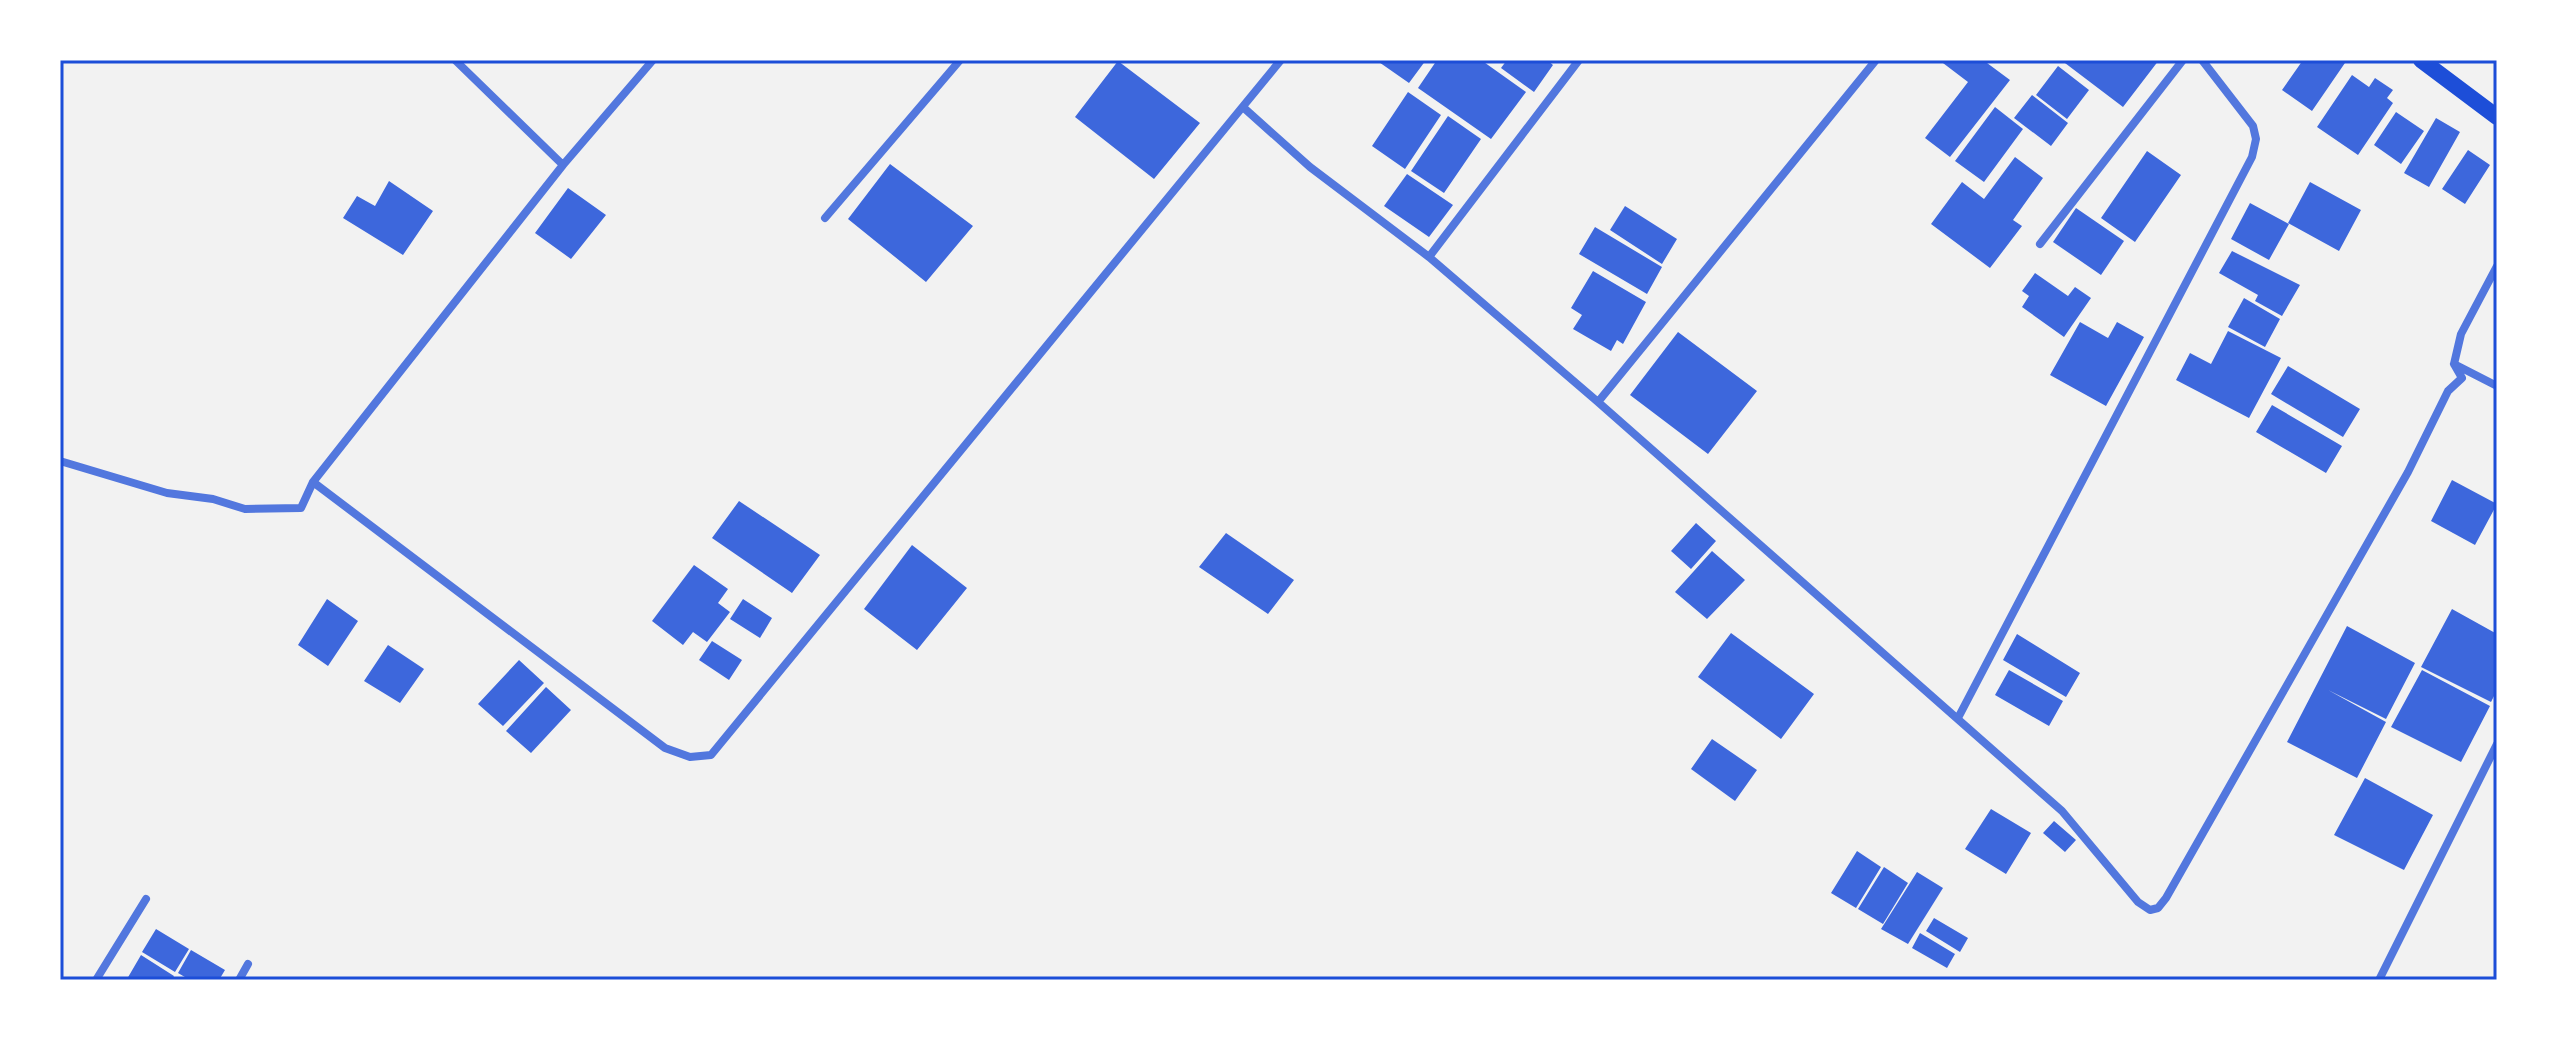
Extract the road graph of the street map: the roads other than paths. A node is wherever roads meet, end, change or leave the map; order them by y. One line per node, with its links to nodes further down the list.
1 (455, 60): 12 (street)
2 (653, 60): 12 (street)
3 (960, 60): 13 (street)
4 (1281, 60): 10 (street)
5 (1579, 60): 15 (street)
6 (1876, 60): 19 (street)
7 (2183, 60): 14 (street)
8 (2202, 60): 22 (street)
9 (2421, 60): 11 (main road)
10 (1244, 108): 15 (street); 21 (street)
11 (2497, 117)
12 (563, 165): 21 (street)
13 (825, 218)
14 (2040, 244)
15 (1429, 257): 19 (street)
16 (2497, 266): 17 (street)
17 (2454, 364): 18 (street); 22 (street)
18 (2497, 386)
19 (1598, 402): 22 (street)
20 (60, 461): 21 (street)
21 (313, 482)
22 (1958, 718)
23 (2497, 744): 28 (street)
24 (146, 899): 26 (street)
25 (248, 964): 27 (street)
26 (96, 980)
27 (239, 980)
28 (2379, 980)

